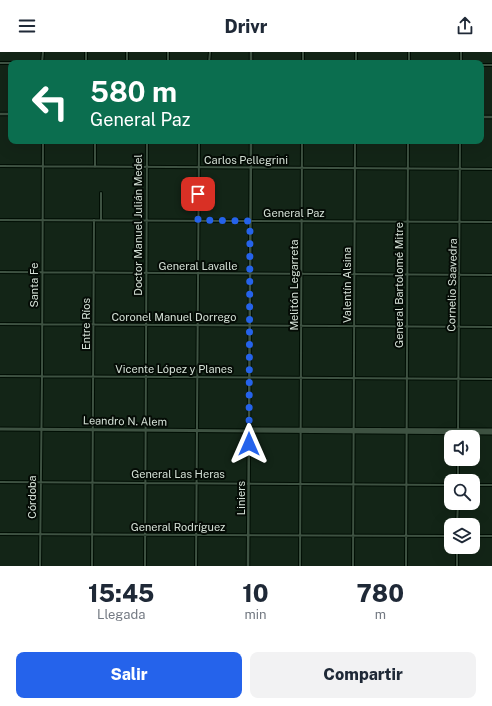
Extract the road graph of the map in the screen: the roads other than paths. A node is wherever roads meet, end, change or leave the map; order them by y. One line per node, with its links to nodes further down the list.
1 (43, 144): 11 (street, Santa Fe)
2 (95, 144): 12 (street)
3 (147, 144): 13 (street, Doctor Manuel Julián Medel)
4 (199, 144): 14 (street)
5 (250, 144): 15 (street, Liniers)
6 (302, 144): 16 (street, Melitón Legarreta)
7 (355, 144): 17 (street, Valentín Alsina)
8 (408, 144): 18 (street, General Bartolomé Mitre)
9 (460, 144): 19 (street, Cornelio Saavedra)
10 (0, 166): 11 (street, Carlos Pellegrini)
11 (43, 167): 12 (street, Carlos Pellegrini); 23 (street, Santa Fe)
12 (95, 167): 13 (street, Carlos Pellegrini)
13 (146, 167): 14 (street, Carlos Pellegrini); 26 (street, Doctor Manuel Julián Medel)
14 (198, 167): 15 (street, Carlos Pellegrini); 27 (street)
15 (250, 168): 16 (street, Carlos Pellegrini); 28 (street, Liniers)
16 (302, 168): 17 (street, Carlos Pellegrini); 29 (street, Melitón Legarreta)
17 (355, 168): 18 (street, Carlos Pellegrini); 30 (street, Valentín Alsina)
18 (408, 169): 19 (street, Carlos Pellegrini); 31 (street, General Bartolomé Mitre)
19 (460, 169): 20 (street, Carlos Pellegrini); 32 (street, Cornelio Saavedra)
20 (492, 169)
21 (101, 193): 25 (street)
22 (0, 220): 23 (street, General Paz)
23 (42, 220): 24 (street, General Paz); 35 (street, Santa Fe)
24 (94, 220): 25 (street, General Paz); 36 (street, Entre Ríos)
25 (101, 220): 26 (street, General Paz)
26 (147, 220): 27 (street, General Paz); 37 (street, Doctor Manuel Julián Medel)
27 (198, 220): 28 (street, General Paz); 38 (street)
28 (250, 221): 29 (street, General Paz); 39 (street, Liniers)
29 (303, 221): 30 (street, General Paz); 40 (street, Melitón Legarreta)
30 (355, 221): 31 (street, General Paz); 41 (street, Valentín Alsina)
31 (408, 222): 32 (street, General Paz); 42 (street, General Bartolomé Mitre)
32 (460, 222): 33 (street, General Paz); 43 (street, Cornelio Saavedra)
33 (492, 222)
34 (0, 272): 35 (street, General Lavalle)
35 (42, 272): 36 (street, General Lavalle); 46 (street, Santa Fe)
36 (94, 273): 37 (street, General Lavalle); 47 (street, Entre Ríos)
37 (146, 273): 38 (street, General Lavalle); 48 (street, Doctor Manuel Julián Medel)
38 (198, 274): 39 (street, General Lavalle); 50 (street)
39 (250, 274): 40 (street, General Lavalle); 49 (street, Liniers)
40 (302, 274): 41 (street, General Lavalle); 51 (street, Melitón Legarreta)
41 (355, 274): 42 (street, General Lavalle); 52 (street, Valentín Alsina)
42 (407, 275): 43 (street, General Lavalle); 53 (street, General Bartolomé Mitre)
43 (459, 275): 44 (street, General Lavalle); 54 (street, Cornelio Saavedra)
44 (492, 275)
45 (0, 324): 46 (street, Coronel Manuel Dorrego)
46 (42, 324): 47 (street, Coronel Manuel Dorrego); 57 (street, Santa Fe)
47 (94, 325): 48 (street, Coronel Manuel Dorrego); 58 (street, Entre Ríos)
48 (146, 325): 50 (street, Coronel Manuel Dorrego); 59 (street, Doctor Manuel Julián Medel)
49 (249, 325): 50 (street, Coronel Manuel Dorrego); 51 (street, Coronel Manuel Dorrego); 61 (street, Liniers)
50 (198, 326): 60 (street)
51 (302, 326): 52 (street, Coronel Manuel Dorrego); 62 (street, Melitón Legarreta)
52 (354, 326): 53 (street, Coronel Manuel Dorrego); 63 (street, Valentín Alsina)
53 (407, 327): 54 (street, Coronel Manuel Dorrego); 64 (street, General Bartolomé Mitre)
54 (459, 327): 55 (street, Coronel Manuel Dorrego); 65 (street, Cornelio Saavedra)
55 (492, 327)
56 (0, 376): 57 (street, Vicente López y Planes)
57 (42, 376): 58 (street, Vicente López y Planes); 67 (street, Santa Fe)
58 (93, 377): 59 (street, Vicente López y Planes); 69 (street, Entre Ríos)
59 (146, 377): 60 (street, Vicente López y Planes); 70 (street, Doctor Manuel Julián Medel)
60 (198, 377): 61 (street, Vicente López y Planes); 76 (street)
61 (249, 378): 62 (street, Vicente López y Planes); 71 (street, Liniers)
62 (301, 378): 63 (street, Vicente López y Planes); 72 (street, Melitón Legarreta)
63 (355, 378): 64 (street, Vicente López y Planes); 73 (street, Valentín Alsina)
64 (407, 378): 65 (street, Vicente López y Planes); 77 (street, General Bartolomé Mitre)
65 (459, 379): 66 (street, Vicente López y Planes); 74 (street, Cornelio Saavedra)
66 (492, 379)
67 (41, 428): 68 (main road, Leandro N. Alem); 69 (main road, Leandro N. Alem); 83 (street, Córdoba)
68 (0, 429)
69 (93, 430): 70 (main road, Leandro N. Alem); 84 (street, Entre Ríos)
70 (145, 430): 76 (main road, Leandro N. Alem); 85 (street, Doctor Manuel Julián Medel)
71 (249, 430): 72 (main road, Leandro N. Alem); 76 (main road, Leandro N. Alem); 87 (street, Liniers)
72 (301, 430): 73 (main road, Leandro N. Alem); 88 (street, Melitón Legarreta)
73 (354, 430): 77 (main road, Leandro N. Alem); 89 (street, Valentín Alsina)
74 (458, 430)
75 (492, 430): 78 (main road, Leandro N. Alem)
76 (197, 431): 86 (street)
77 (406, 431): 79 (main road, Leandro N. Alem); 90 (street, General Bartolomé Mitre)
78 (480, 431)
79 (444, 432)
80 (480, 433): 81 (main road, Leandro N. Alem)
81 (492, 433)
82 (0, 482): 83 (street, General Las Heras)
83 (40, 482): 84 (street, General Las Heras); 95 (street, Córdoba)
84 (92, 482): 85 (street, General Las Heras); 96 (street, Entre Ríos)
85 (144, 482): 86 (street, General Las Heras); 97 (street, Doctor Manuel Julián Medel)
86 (196, 483): 87 (street, General Las Heras); 98 (street)
87 (249, 483): 88 (street, General Las Heras); 99 (street, Liniers)
88 (301, 484): 89 (street, General Las Heras); 100 (street, Melitón Legarreta)
89 (353, 484): 90 (street, General Las Heras); 101 (street, Valentín Alsina)
90 (406, 484): 91 (street, General Las Heras); 102 (street, General Bartolomé Mitre)
91 (444, 485)
92 (480, 485): 93 (street)
93 (492, 485)
94 (0, 534): 95 (street, General Rodríguez)
95 (40, 534): 96 (street, General Rodríguez); 107 (street, Córdoba)
96 (92, 534): 97 (street, General Rodríguez); 108 (street, Entre Ríos)
97 (145, 535): 98 (street, General Rodríguez); 109 (street, Doctor Manuel Julián Medel)
98 (196, 535): 99 (street, General Rodríguez); 110 (street)
99 (248, 535): 100 (street, General Rodríguez); 111 (street, Liniers)
100 (300, 535): 101 (street, General Rodríguez); 112 (street, Melitón Legarreta)
101 (354, 536): 102 (street, General Rodríguez); 113 (street, Valentín Alsina)
102 (406, 536): 103 (street, General Rodríguez); 114 (street, General Bartolomé Mitre)
103 (444, 536)
104 (480, 536): 105 (street)
105 (492, 536)
106 (457, 554): 115 (street)
107 (40, 566)
108 (92, 566)
109 (145, 566)
110 (196, 566)
111 (248, 566)
112 (300, 566)
113 (353, 566)
114 (406, 566)
115 (457, 566)

